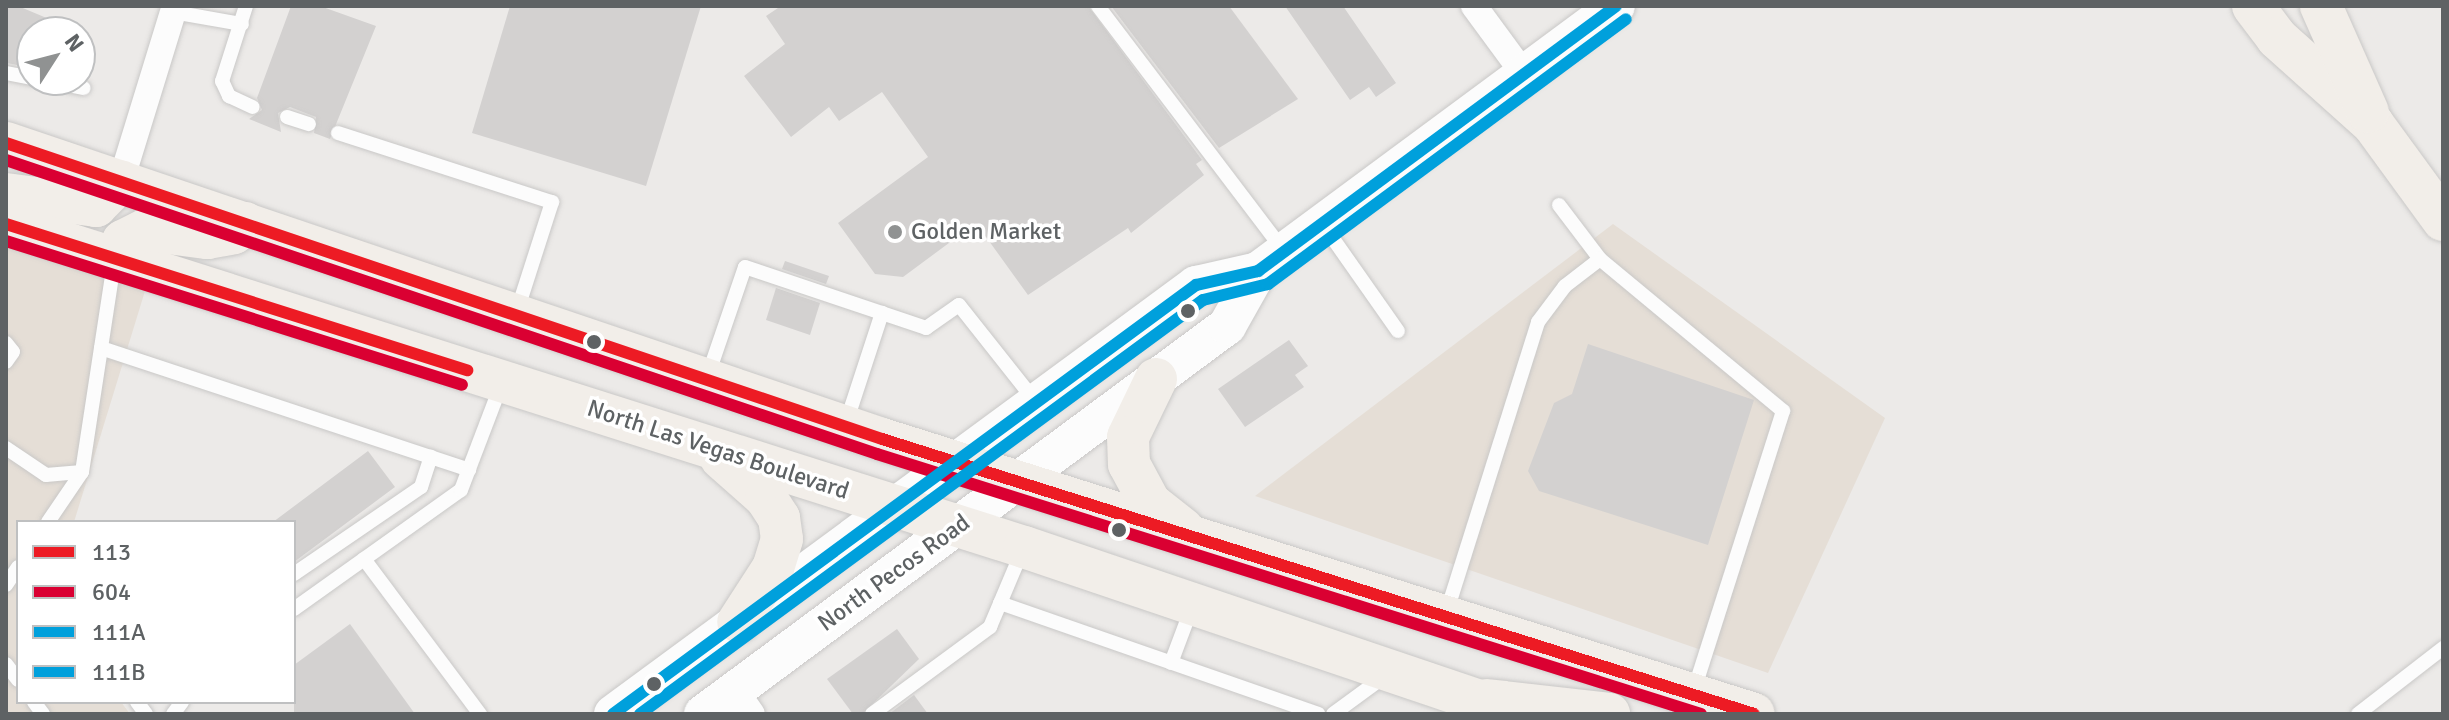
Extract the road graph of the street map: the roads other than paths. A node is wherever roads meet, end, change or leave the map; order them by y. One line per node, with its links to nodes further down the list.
1 (246, 6): 8 (lane)
2 (1098, 6): 25 (lane)
3 (1474, 6): 9 (street)
4 (1616, 6): 9 (main road, North Pecos Road)
5 (2253, 6): 13 (main road)
6 (2322, 6): 13 (main road)
7 (174, 9): 8 (lane); 16 (street)
8 (242, 24): 10 (lane)
9 (1524, 74): 21 (main road, North Pecos Road)
10 (253, 107)
11 (287, 117): 12 (lane)
12 (309, 124)
13 (2373, 124): 19 (main road)
14 (338, 133): 27 (lane)
15 (6, 143): 16 (main road)
16 (121, 181): 17 (main road); 20 (main road)
17 (6, 194)
18 (1559, 205): 23 (lane)
19 (2443, 220)
20 (245, 223): 24 (main road); 27 (main road)
21 (1322, 223): 25 (main road, North Pecos Road); 28 (lane)
22 (6, 224): 24 (main road, North Las Vegas Boulevard)
23 (1600, 259): 54 (lane); 59 (lane)
24 (115, 260): 30 (lane); 34 (main road, North Las Vegas Boulevard)
25 (1271, 261): 33 (main road, North Pecos Road); 35 (main road, North Pecos Road)
26 (882, 313): 32 (lane); 35 (lane); 36 (lane)
27 (516, 314): 32 (main road)
28 (1398, 331)
29 (6, 343): 31 (lane)
30 (101, 348): 39 (lane); 42 (lane)
31 (6, 362)
32 (706, 378): 36 (main road)
33 (1156, 379): 43 (main road, North Pecos Road); 47 (main road)
34 (502, 381): 37 (main road, North Las Vegas Boulevard); 41 (lane)
35 (1036, 403): 40 (main road, North Pecos Road)
36 (845, 425): 40 (main road)
37 (696, 442): 44 (main road, North Las Vegas Boulevard); 55 (main road)
38 (6, 448): 42 (lane)
39 (431, 457): 41 (lane); 50 (lane)
40 (956, 462): 43 (main road); 44 (main road, North Pecos Road)
41 (469, 470): 49 (lane)
42 (82, 472): 45 (lane)
43 (1018, 482): 46 (main road, North Pecos Road); 47 (main road)
44 (896, 505): 46 (main road, North Las Vegas Boulevard); 55 (main road, North Pecos Road)
45 (49, 520)
46 (959, 526): 48 (main road, North Las Vegas Boulevard); 61 (main road, North Pecos Road)
47 (1193, 538): 54 (main road)
48 (1024, 547): 51 (lane); 52 (main road, North Las Vegas Boulevard)
49 (364, 559): 53 (lane); 62 (lane)
50 (296, 573)
51 (1000, 603): 57 (lane); 65 (lane)
52 (1193, 604): 57 (lane); 58 (main road, North Las Vegas Boulevard)
53 (296, 608)
54 (1445, 617): 59 (main road)
55 (738, 622): 63 (main road, North Pecos Road)
56 (2443, 648): 72 (lane)
57 (1171, 663): 66 (lane)
58 (1392, 671): 60 (main road, North Las Vegas Boulevard); 67 (lane)
59 (1693, 695): 70 (main road); 71 (main road)
60 (1474, 699): 68 (main road, North Las Vegas Boulevard); 69 (main road)
61 (744, 702): 64 (main road, North Pecos Road)
62 (480, 714)
63 (613, 714)
64 (703, 714)
65 (872, 714)
66 (1318, 714)
67 (1333, 714)
68 (1518, 714)
69 (1609, 714)
70 (1655, 714)
71 (1754, 714)
72 (2358, 714)

